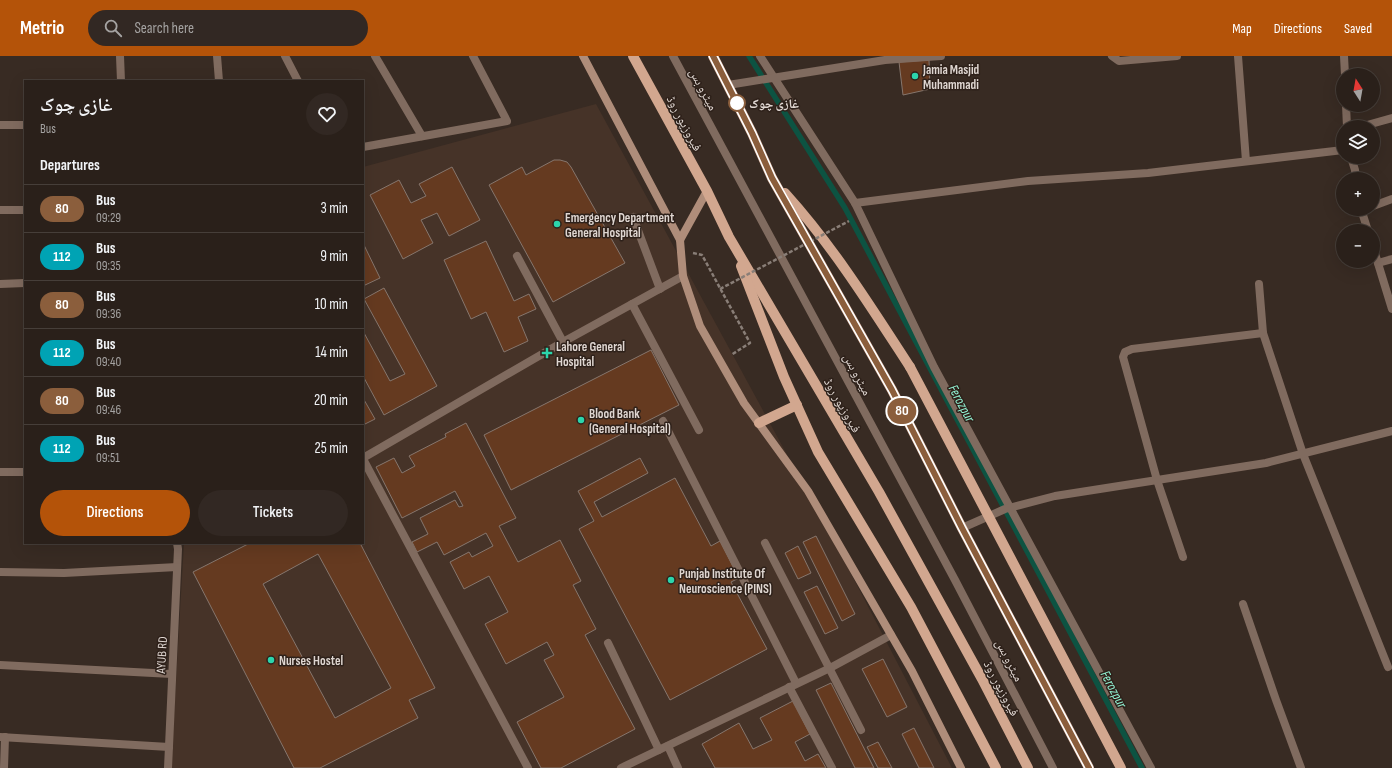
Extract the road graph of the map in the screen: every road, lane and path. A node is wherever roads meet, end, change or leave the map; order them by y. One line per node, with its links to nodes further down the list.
1 (120, 56): 18 (street)
2 (217, 56): 19 (street)
3 (285, 56): 20 (street)
4 (375, 56): 26 (street)
5 (473, 56): 26 (street)
6 (583, 56): 40 (street)
7 (634, 56): 31 (main road, فیروزپور روڈ)
8 (673, 56): 97 (street, میٹرو بس)
9 (713, 56): 21 (main road)
10 (760, 56): 17 (street)
11 (941, 56): 17 (street)
12 (1112, 56): 13 (street)
13 (1177, 56)
14 (1238, 56): 29 (street)
15 (1344, 56): 16 (street)
16 (1345, 68)
17 (774, 79): 21 (street); 33 (street)
18 (121, 80)
19 (219, 80)
20 (297, 80)
21 (728, 85): 30 (main road)
22 (1392, 118): 23 (street)
23 (1380, 121)
24 (0, 125): 25 (street)
25 (24, 125)
26 (422, 136): 27 (street)
27 (364, 146)
28 (1336, 151): 29 (street)
29 (1246, 161): 33 (street)
30 (772, 178): 69 (main road); 99 (main road, bridge)
31 (707, 191): 39 (main road, فیروزپور روڈ); 40 (street)
32 (1392, 200): 34 (street)
33 (855, 203): 68 (street)
34 (1380, 204)
35 (0, 210): 36 (street)
36 (24, 210)
37 (633, 217): 50 (street)
38 (849, 221): 51 (path, bridge)
39 (729, 237): 57 (main road); 96 (main road, فیروزپور روڈ)
40 (680, 240): 46 (street)
41 (702, 255): 51 (path)
42 (517, 256): 55 (street)
43 (1392, 259): 44 (street)
44 (1380, 262)
45 (1380, 268): 53 (street)
46 (683, 276): 50 (street); 56 (street)
47 (24, 283): 48 (street)
48 (0, 284)
49 (1259, 284): 54 (street)
50 (660, 288): 52 (street)
51 (720, 289): 56 (path)
52 (632, 304): 55 (street); 60 (street)
53 (1392, 309)
54 (1263, 333): 62 (street); 67 (street)
55 (563, 342): 63 (street)
56 (720, 361): 59 (street)
57 (797, 405): 59 (main road); 95 (main road)
58 (663, 421): 82 (street)
59 (759, 423): 76 (street)
60 (699, 430)
61 (1392, 431): 62 (street)
62 (1303, 454): 67 (street); 79 (street)
63 (364, 457)
64 (364, 460): 90 (street)
65 (0, 472): 66 (street)
66 (24, 472)
67 (1157, 480): 68 (street); 72 (street)
68 (1010, 508): 69 (street); 100 (street)
69 (962, 528): 98 (main road)
70 (765, 543): 80 (street)
71 (177, 544): 73 (street, AYUB RD)
72 (1183, 557)
73 (177, 567): 74 (street); 81 (street, AYUB RD)
74 (0, 572)
75 (1243, 604): 101 (street)
76 (891, 636): 80 (street); 94 (street)
77 (608, 642): 87 (street)
78 (0, 665): 81 (street)
79 (1388, 667)
80 (830, 668): 82 (street); 83 (street)
81 (172, 674): 86 (street, AYUB RD)
82 (792, 685): 85 (street); 93 (street)
83 (860, 730)
84 (3, 737): 86 (street); 88 (street)
85 (668, 746): 87 (street); 92 (street)
86 (169, 747): 89 (street, AYUB RD)
87 (659, 750): 91 (street)
88 (4, 768)
89 (168, 768)
90 (528, 768)
91 (621, 768)
92 (678, 768)
93 (832, 768)
94 (961, 768)
95 (996, 768)
96 (1028, 768)
97 (1053, 768)
98 (1089, 768)
99 (1121, 768)
100 (1152, 768)
101 (1301, 768)

